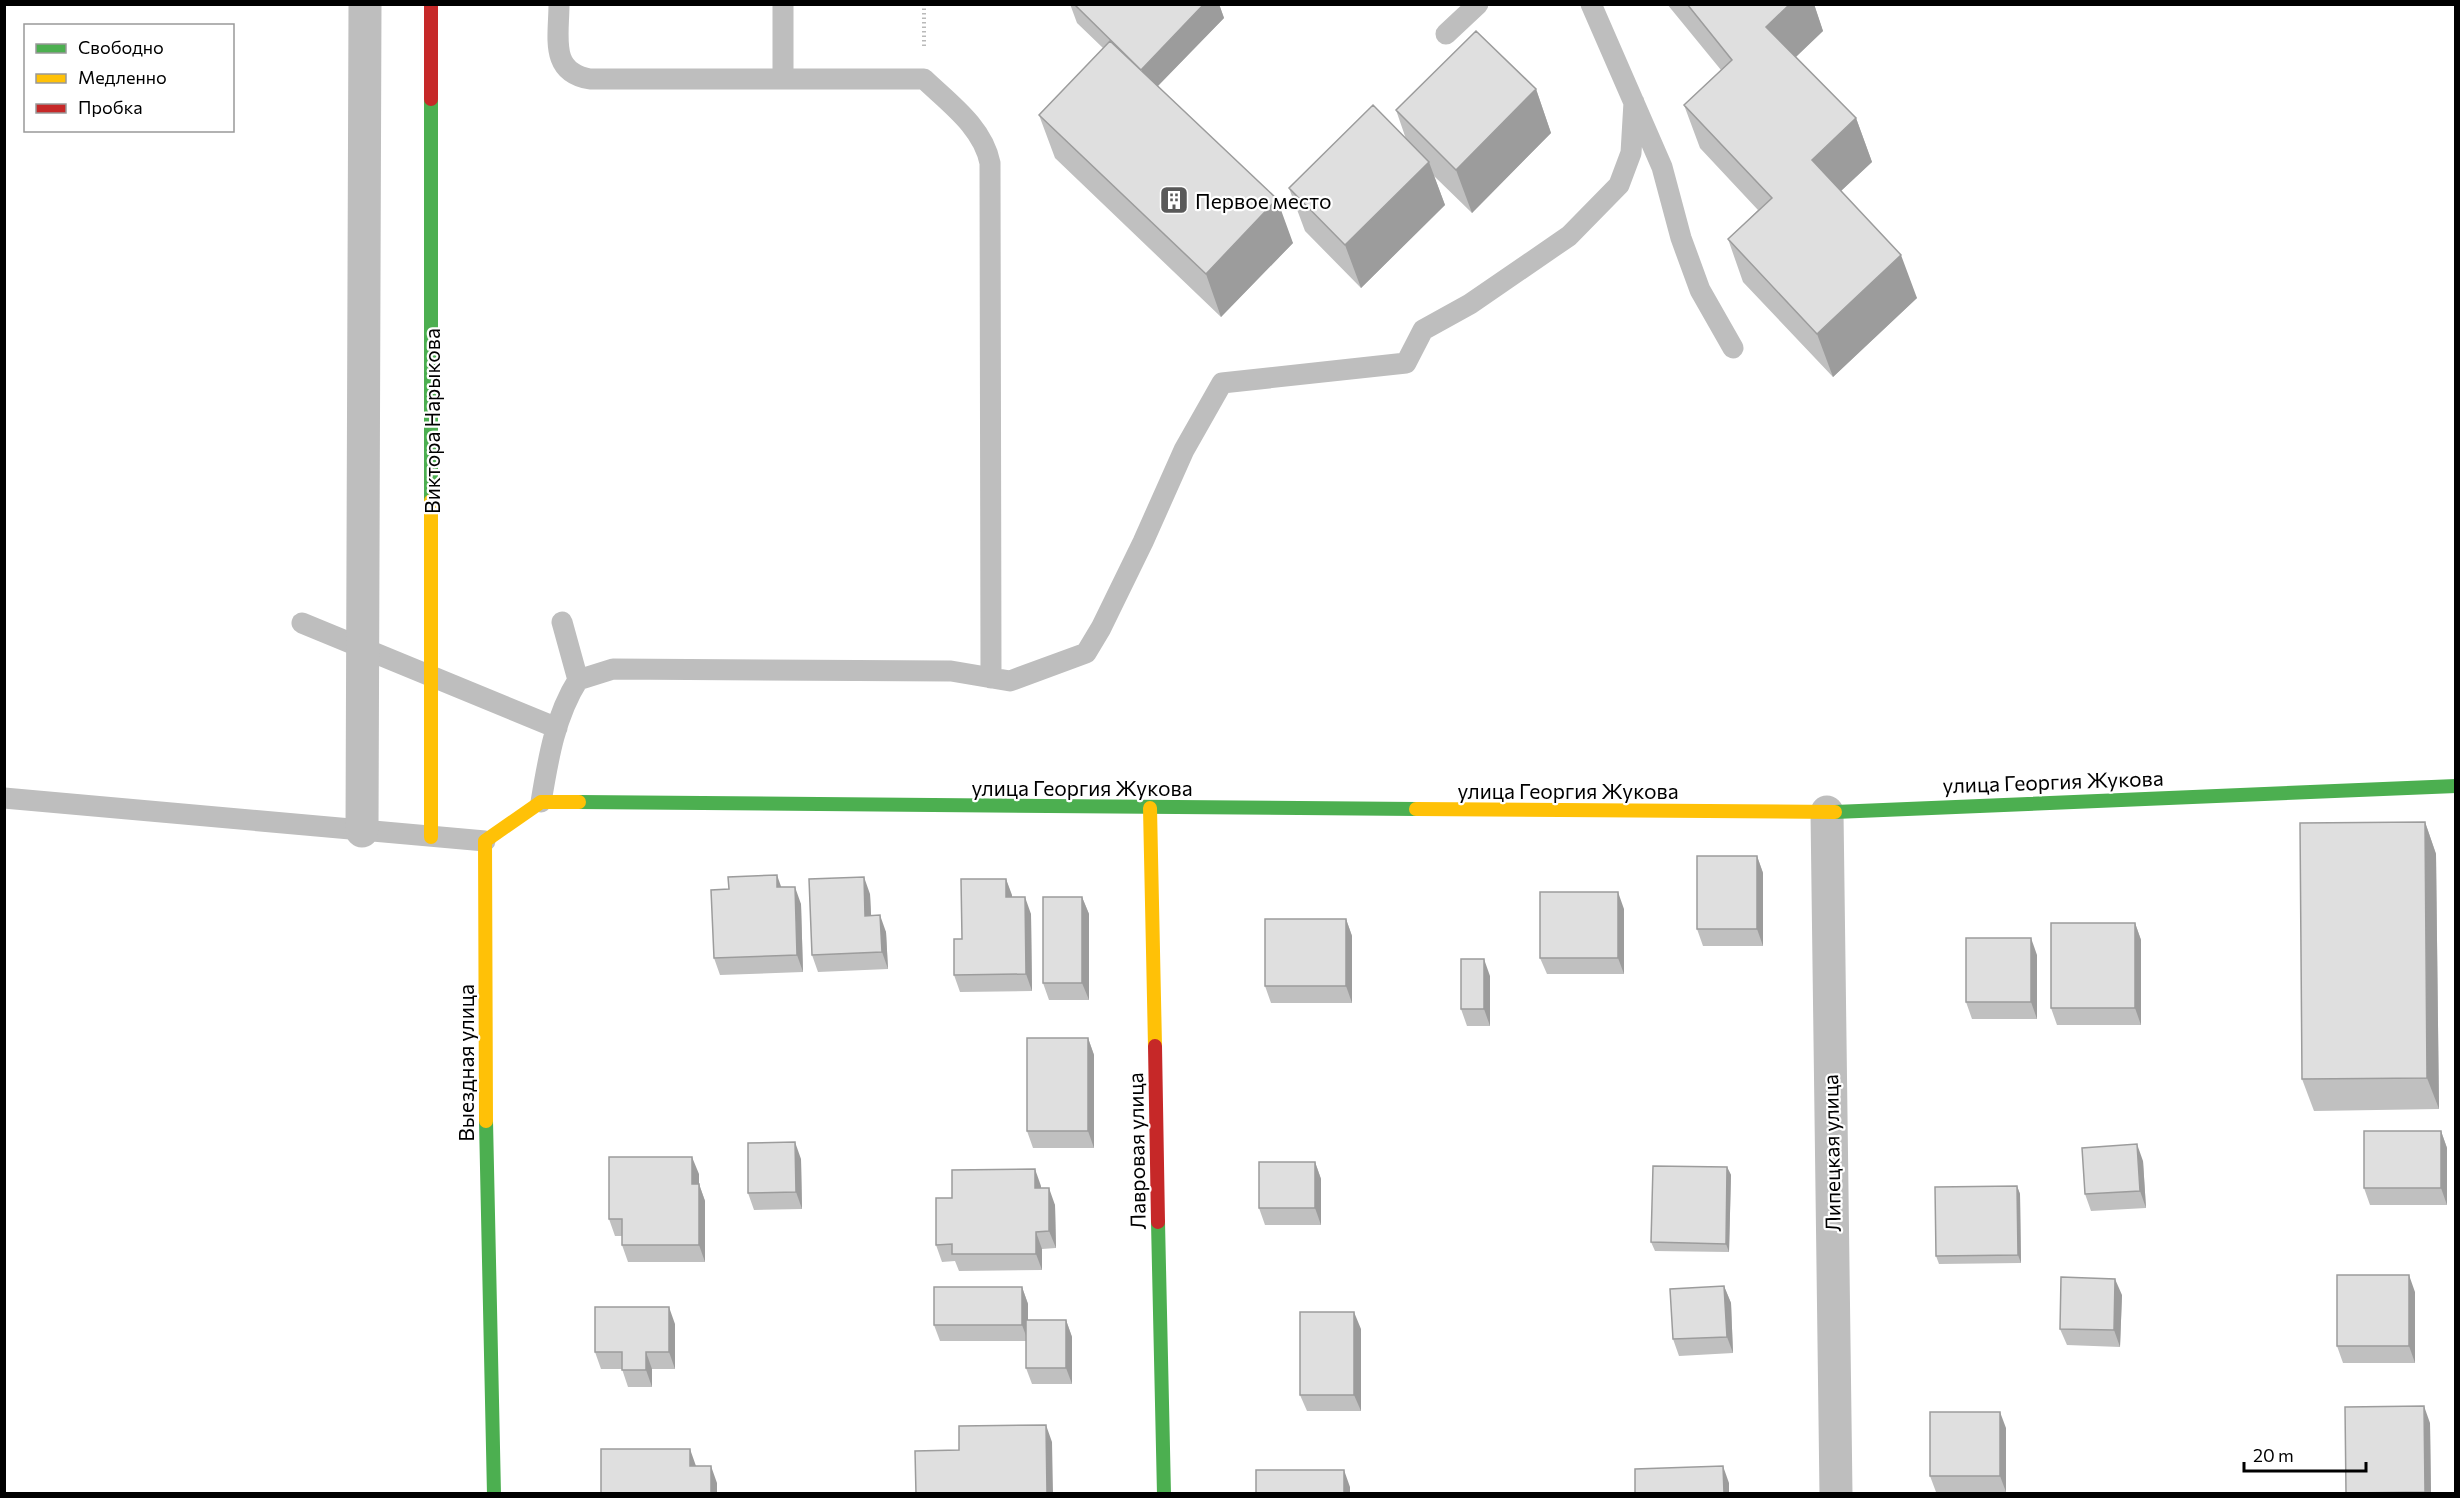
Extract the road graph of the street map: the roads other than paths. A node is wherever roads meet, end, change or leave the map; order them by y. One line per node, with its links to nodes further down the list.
1 (365, 4): 13 (street)
2 (431, 4): 14 (street, Виктора Нарыкова)
3 (559, 4): 8 (lane)
4 (783, 4): 8 (lane)
5 (1478, 4): 7 (lane)
6 (1591, 4): 9 (lane)
7 (1446, 34)
8 (783, 79): 15 (lane)
9 (1634, 102): 10 (lane); 15 (lane)
10 (1733, 348)
11 (562, 622): 16 (lane)
12 (302, 623): 13 (lane)
13 (363, 649): 14 (lane); 23 (street)
14 (431, 676): 17 (lane); 24 (street, Виктора Нарыкова)
15 (991, 678): 16 (lane)
16 (578, 680): 17 (lane)
17 (557, 728): 20 (lane)
18 (2456, 786): 22 (street, улица Георгия Жукова)
19 (4, 798): 23 (lane)
20 (541, 802): 21 (street, улица Георгия Жукова); 25 (street)
21 (1150, 808): 22 (street, улица Георгия Жукова); 27 (street, Лавровая улица)
22 (1827, 812): 28 (street, Липецкая улица)
23 (362, 831): 24 (lane)
24 (431, 837): 25 (lane)
25 (485, 842): 26 (street, Выездная улица)
26 (494, 1494)
27 (1164, 1494)
28 (1836, 1494)

